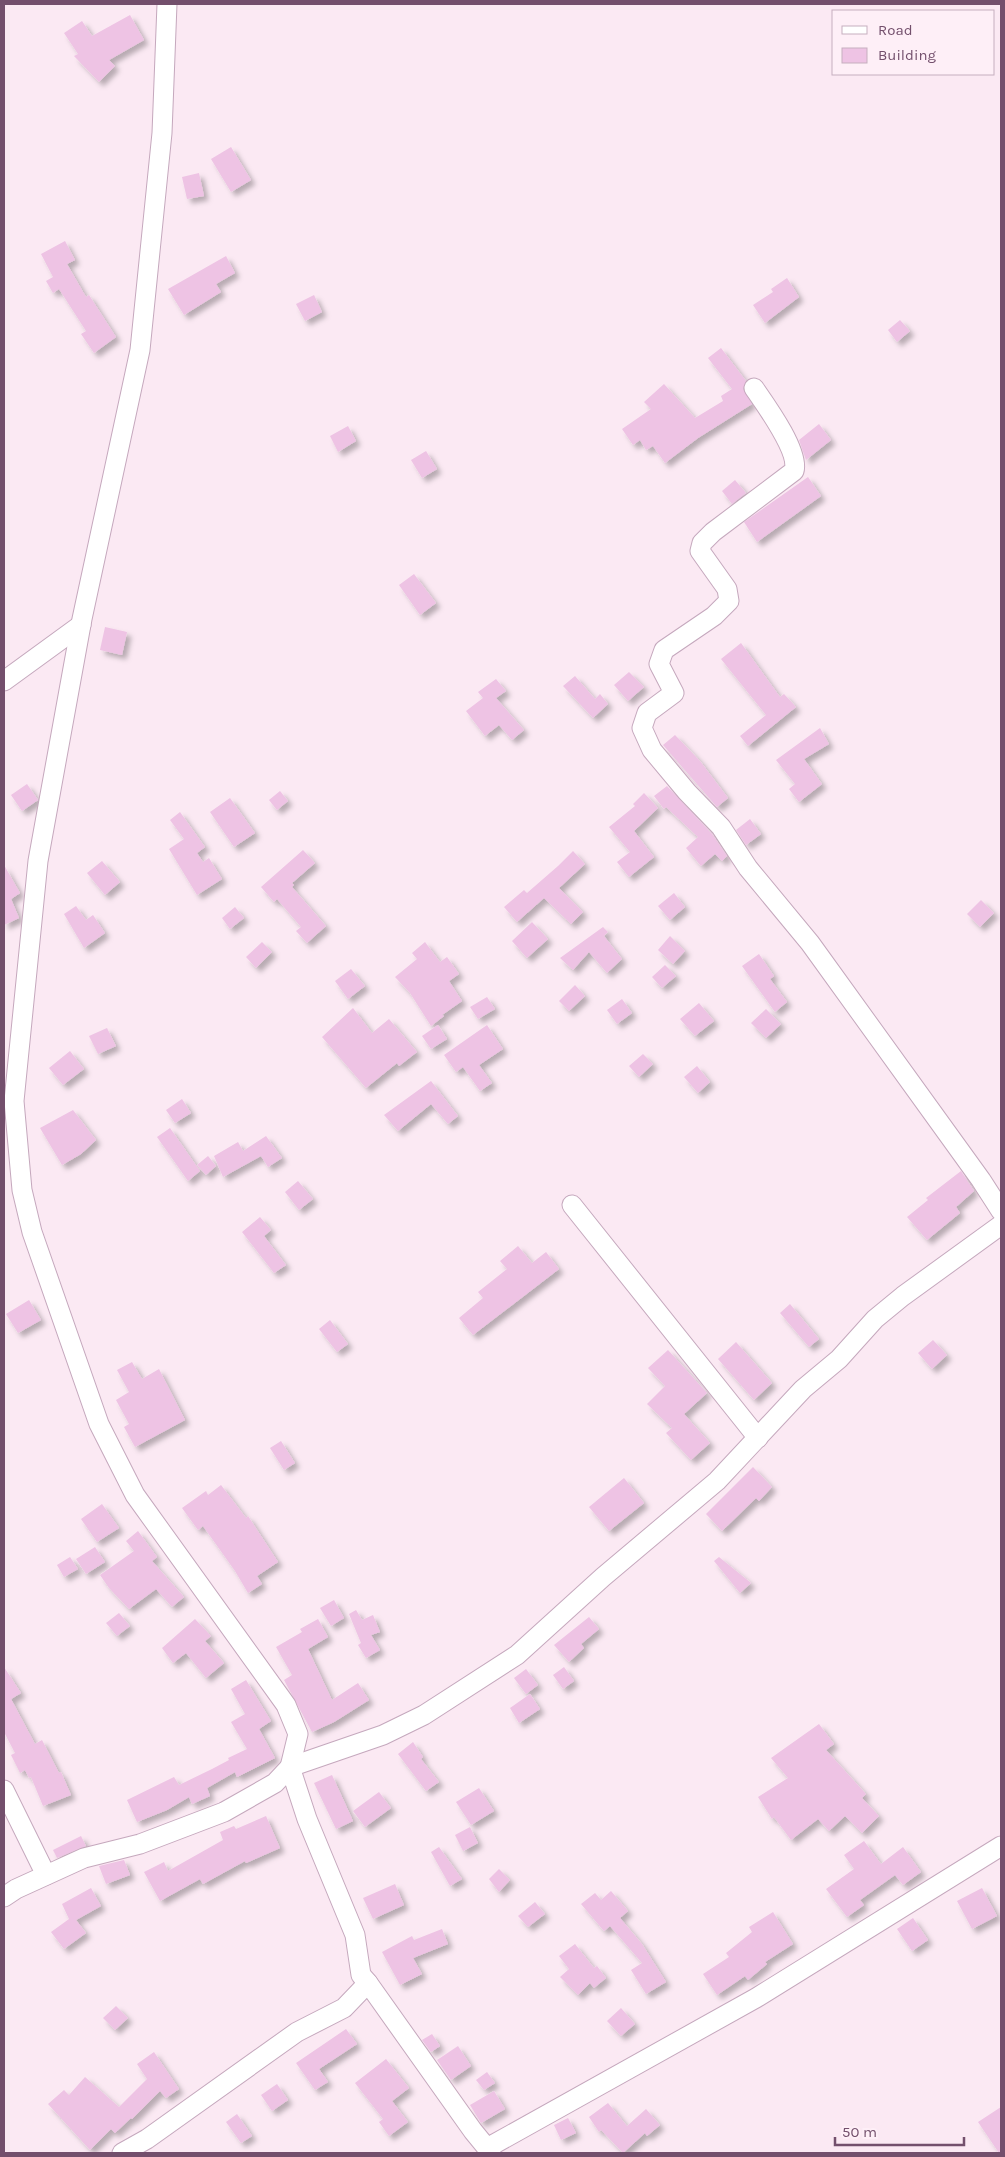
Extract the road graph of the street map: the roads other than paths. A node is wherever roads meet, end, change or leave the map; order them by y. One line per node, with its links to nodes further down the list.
1 (167, 4): 3 (street)
2 (754, 388): 7 (street)
3 (81, 625): 4 (street); 5 (street)
4 (4, 681)
5 (10, 1135): 10 (street)
6 (572, 1204): 9 (street)
7 (1001, 1211)
8 (1001, 1225): 9 (street)
9 (758, 1438): 10 (street)
10 (290, 1767): 13 (street); 15 (street)
11 (4, 1790): 13 (street)
12 (1001, 1846): 16 (street)
13 (46, 1875): 14 (street)
14 (4, 1897)
15 (368, 1983): 16 (street); 17 (street)
16 (489, 2150)
17 (122, 2153)

